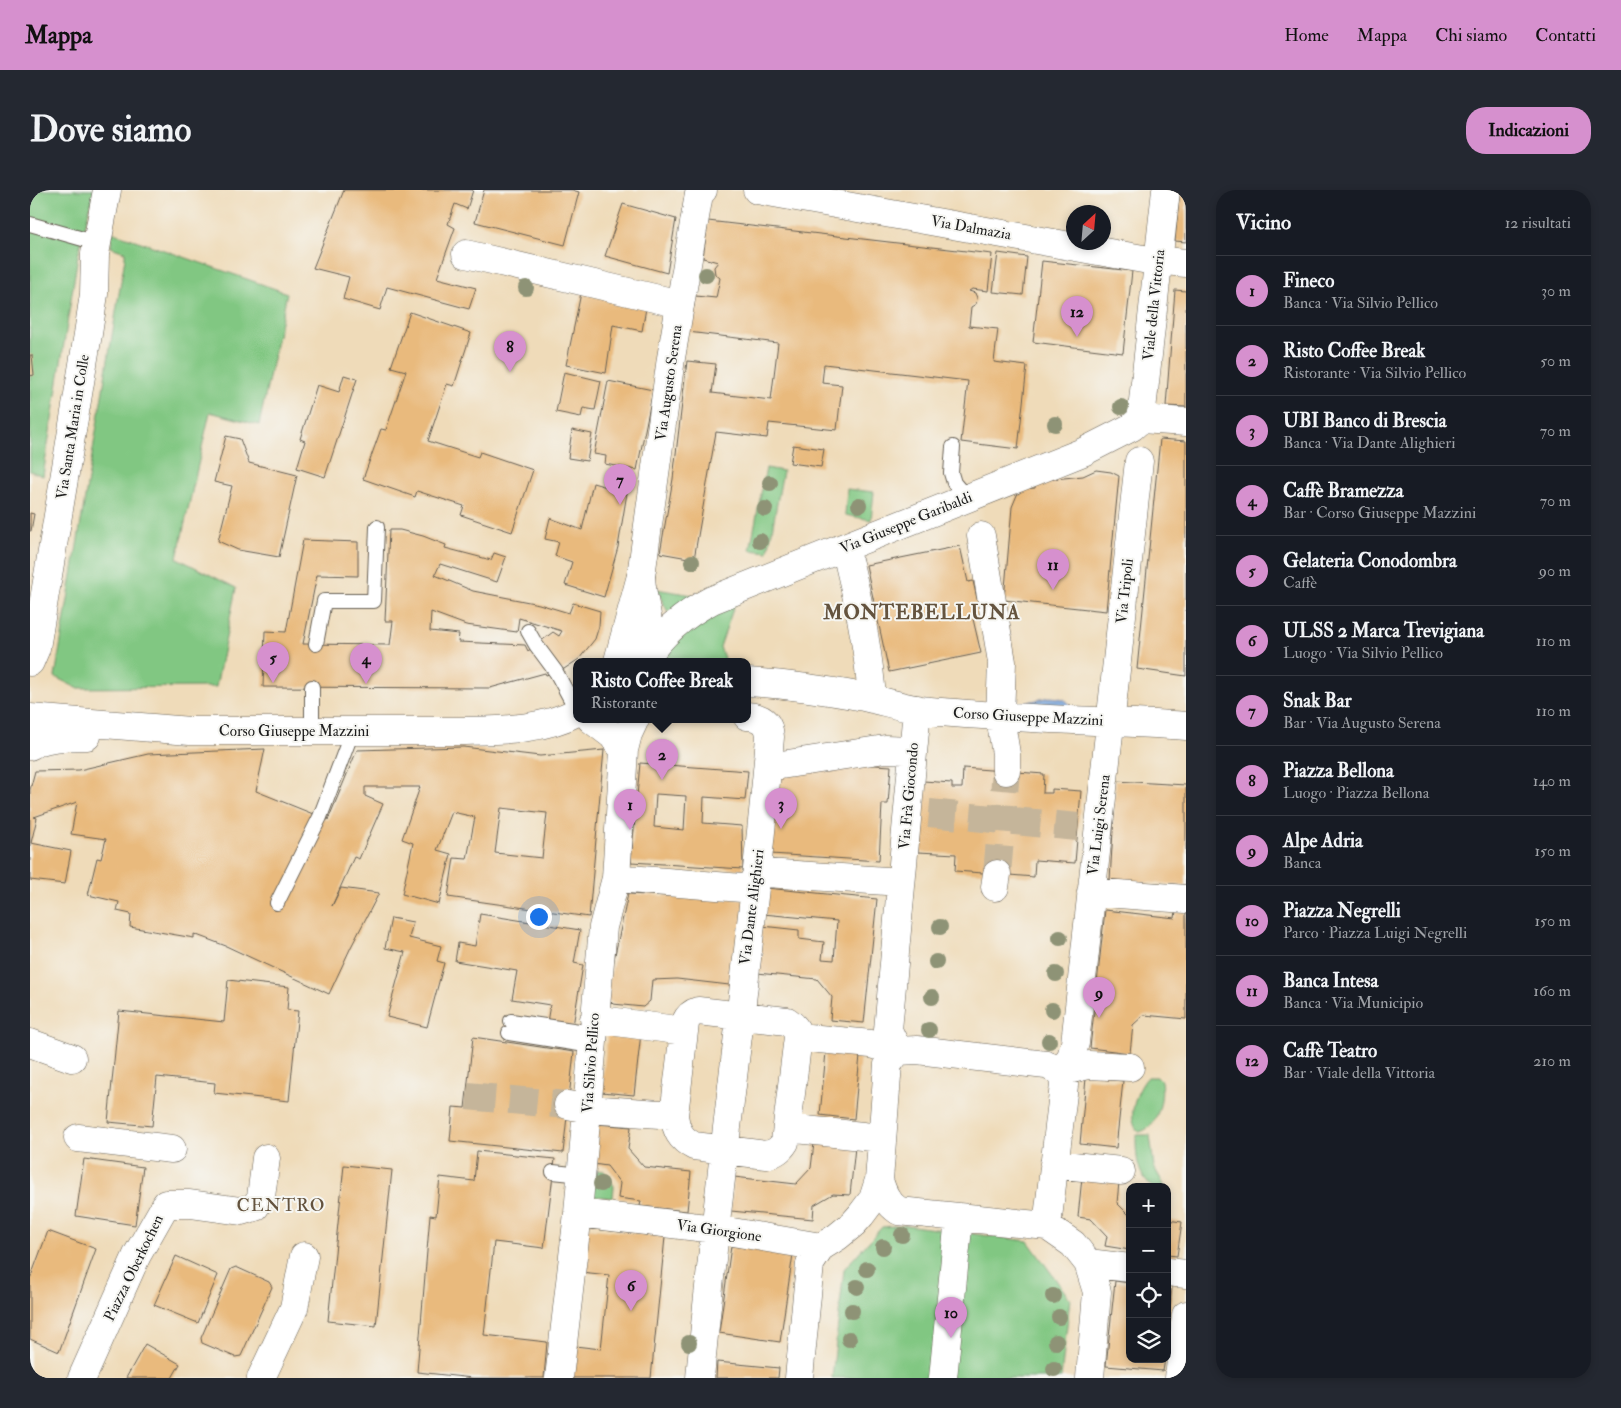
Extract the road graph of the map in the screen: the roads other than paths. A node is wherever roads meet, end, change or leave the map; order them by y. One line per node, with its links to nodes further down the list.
1 (107, 190): 6 (street, Via Santa Maria in Colle)
2 (757, 190): 8 (street, Via Dalmazia)
3 (1166, 190): 8 (street, Viale della Vittoria)
4 (700, 192): 10 (street, Via Augusto Serena)
5 (30, 224): 6 (lane)
6 (97, 243): 23 (street, Via Santa Maria in Colle)
7 (466, 254): 10 (street)
8 (1158, 260): 9 (street, Via Dalmazia); 11 (street, Viale della Vittoria)
9 (1186, 263)
10 (680, 304): 21 (street, Via Augusto Serena)
11 (1141, 419): 12 (street); 15 (street, Via Giuseppe Garibaldi)
12 (1186, 422)
13 (953, 447): 15 (lane)
14 (1138, 461): 34 (street, Via Tripoli)
15 (984, 492): 22 (street, Via Giuseppe Garibaldi)
16 (377, 527): 20 (lane)
17 (981, 536): 32 (street)
18 (849, 564): 26 (street)
19 (528, 631): 27 (lane)
20 (316, 644)
21 (631, 658)
22 (635, 658)
23 (30, 662)
24 (751, 682): 26 (street, Corso Giuseppe Mazzini)
25 (312, 687): 40 (lane)
26 (872, 699): 28 (street, Corso Giuseppe Mazzini)
27 (573, 704)
28 (917, 709): 32 (street, Corso Giuseppe Mazzini); 44 (street, Via Frà Giocondo)
29 (573, 713): 37 (street)
30 (35, 714): 39 (street, Corso Giuseppe Mazzini)
31 (751, 716): 48 (street, Via Dante Alighieri)
32 (1000, 717): 34 (street, Corso Giuseppe Mazzini); 47 (street)
33 (573, 719): 37 (street)
34 (1112, 721): 38 (street, Corso Giuseppe Mazzini); 45 (street, Via Tripoli)
35 (596, 723): 43 (street)
36 (632, 723): 43 (street)
37 (545, 725): 41 (street, Corso Giuseppe Mazzini)
38 (1186, 726)
39 (190, 731): 40 (street, Corso Giuseppe Mazzini); 42 (street)
40 (312, 731): 41 (street, Corso Giuseppe Mazzini)
41 (352, 732): 53 (lane)
42 (30, 746)
43 (624, 750): 49 (street, Via Silvio Pellico)
44 (912, 750): 46 (street); 50 (street, Via Frà Giocondo)
45 (1107, 758): 51 (street, Via Luigi Serena)
46 (781, 765)
47 (1006, 771)
48 (761, 876): 49 (street); 50 (street); 54 (street, Via Dante Alighieri)
49 (616, 878): 57 (street, Via Silvio Pellico)
50 (901, 882): 60 (street, Via Frà Giocondo)
51 (1091, 892): 52 (street); 63 (street, Via Luigi Serena)
52 (1186, 899)
53 (277, 903)
54 (740, 1016): 56 (street); 58 (street); 70 (street, Via Dante Alighieri)
55 (510, 1027): 57 (lane)
56 (684, 1031): 57 (street); 65 (street)
57 (593, 1033): 64 (street, Via Silvio Pellico)
58 (798, 1037): 60 (street); 66 (street)
59 (30, 1043): 61 (street)
60 (898, 1051): 63 (street); 68 (street)
61 (72, 1058)
62 (1130, 1068): 63 (street)
63 (1060, 1072): 72 (street)
64 (578, 1107): 65 (street); 75 (street, Via Silvio Pellico)
65 (674, 1115): 70 (street)
66 (787, 1128): 68 (street); 70 (street)
67 (78, 1138): 69 (street)
68 (881, 1138): 76 (street)
69 (172, 1149)
70 (723, 1150): 82 (street)
71 (266, 1158): 90 (street, Piazza Oberkochen)
72 (1054, 1164): 73 (street); 81 (street)
73 (1121, 1171)
74 (553, 1172): 75 (lane)
75 (582, 1175): 78 (street, Via Silvio Pellico)
76 (879, 1180): 77 (street); 80 (street)
77 (899, 1211): 79 (street); 80 (street)
78 (578, 1213): 82 (street, Via Giorgione); 92 (street, Via Silvio Pellico)
79 (959, 1218): 81 (street); 95 (street)
80 (853, 1224): 83 (street)
81 (1047, 1226): 85 (street)
82 (715, 1229): 83 (street, Via Giorgione); 93 (street)
83 (821, 1247): 94 (street)
84 (304, 1256): 91 (street)
85 (1088, 1263): 86 (street); 96 (street)
86 (1126, 1268)
87 (1171, 1272): 88 (street)
88 (1186, 1274)
89 (1186, 1315): 97 (street)
90 (82, 1378)
91 (261, 1378)
92 (559, 1378)
93 (700, 1378)
94 (799, 1378)
95 (943, 1378)
96 (1090, 1378)
97 (1179, 1378)

